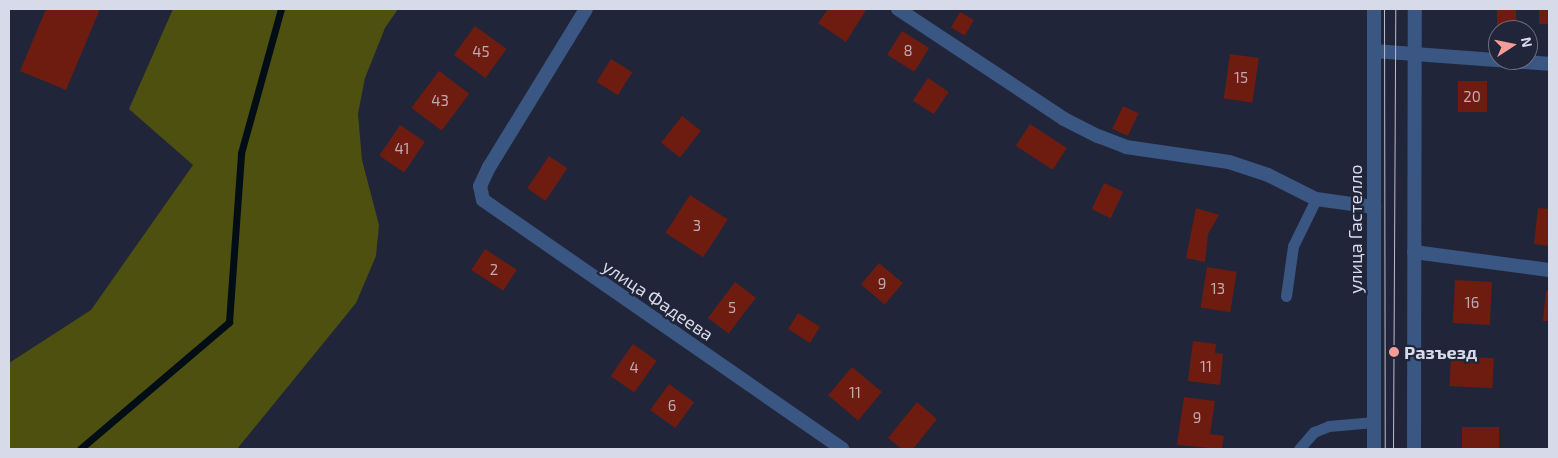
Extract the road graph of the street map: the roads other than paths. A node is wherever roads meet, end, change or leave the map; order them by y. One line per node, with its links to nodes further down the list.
1 (586, 9): 14 (street, улица Фадеева)
2 (898, 9): 8 (street)
3 (1374, 9): 5 (street, улица Гастелло)
4 (1415, 9): 6 (street)
5 (1374, 51): 6 (street); 9 (street, улица Гастелло)
6 (1415, 54): 7 (street); 10 (street)
7 (1549, 64)
8 (1316, 199): 9 (street); 12 (lane)
9 (1374, 207): 13 (street, улица Гастелло)
10 (1414, 252): 11 (street); 17 (street)
11 (1549, 270)
12 (1286, 296)
13 (1374, 422): 15 (lane); 16 (street, улица Гастелло)
14 (842, 449)
15 (1299, 449)
16 (1374, 449)
17 (1414, 449)

